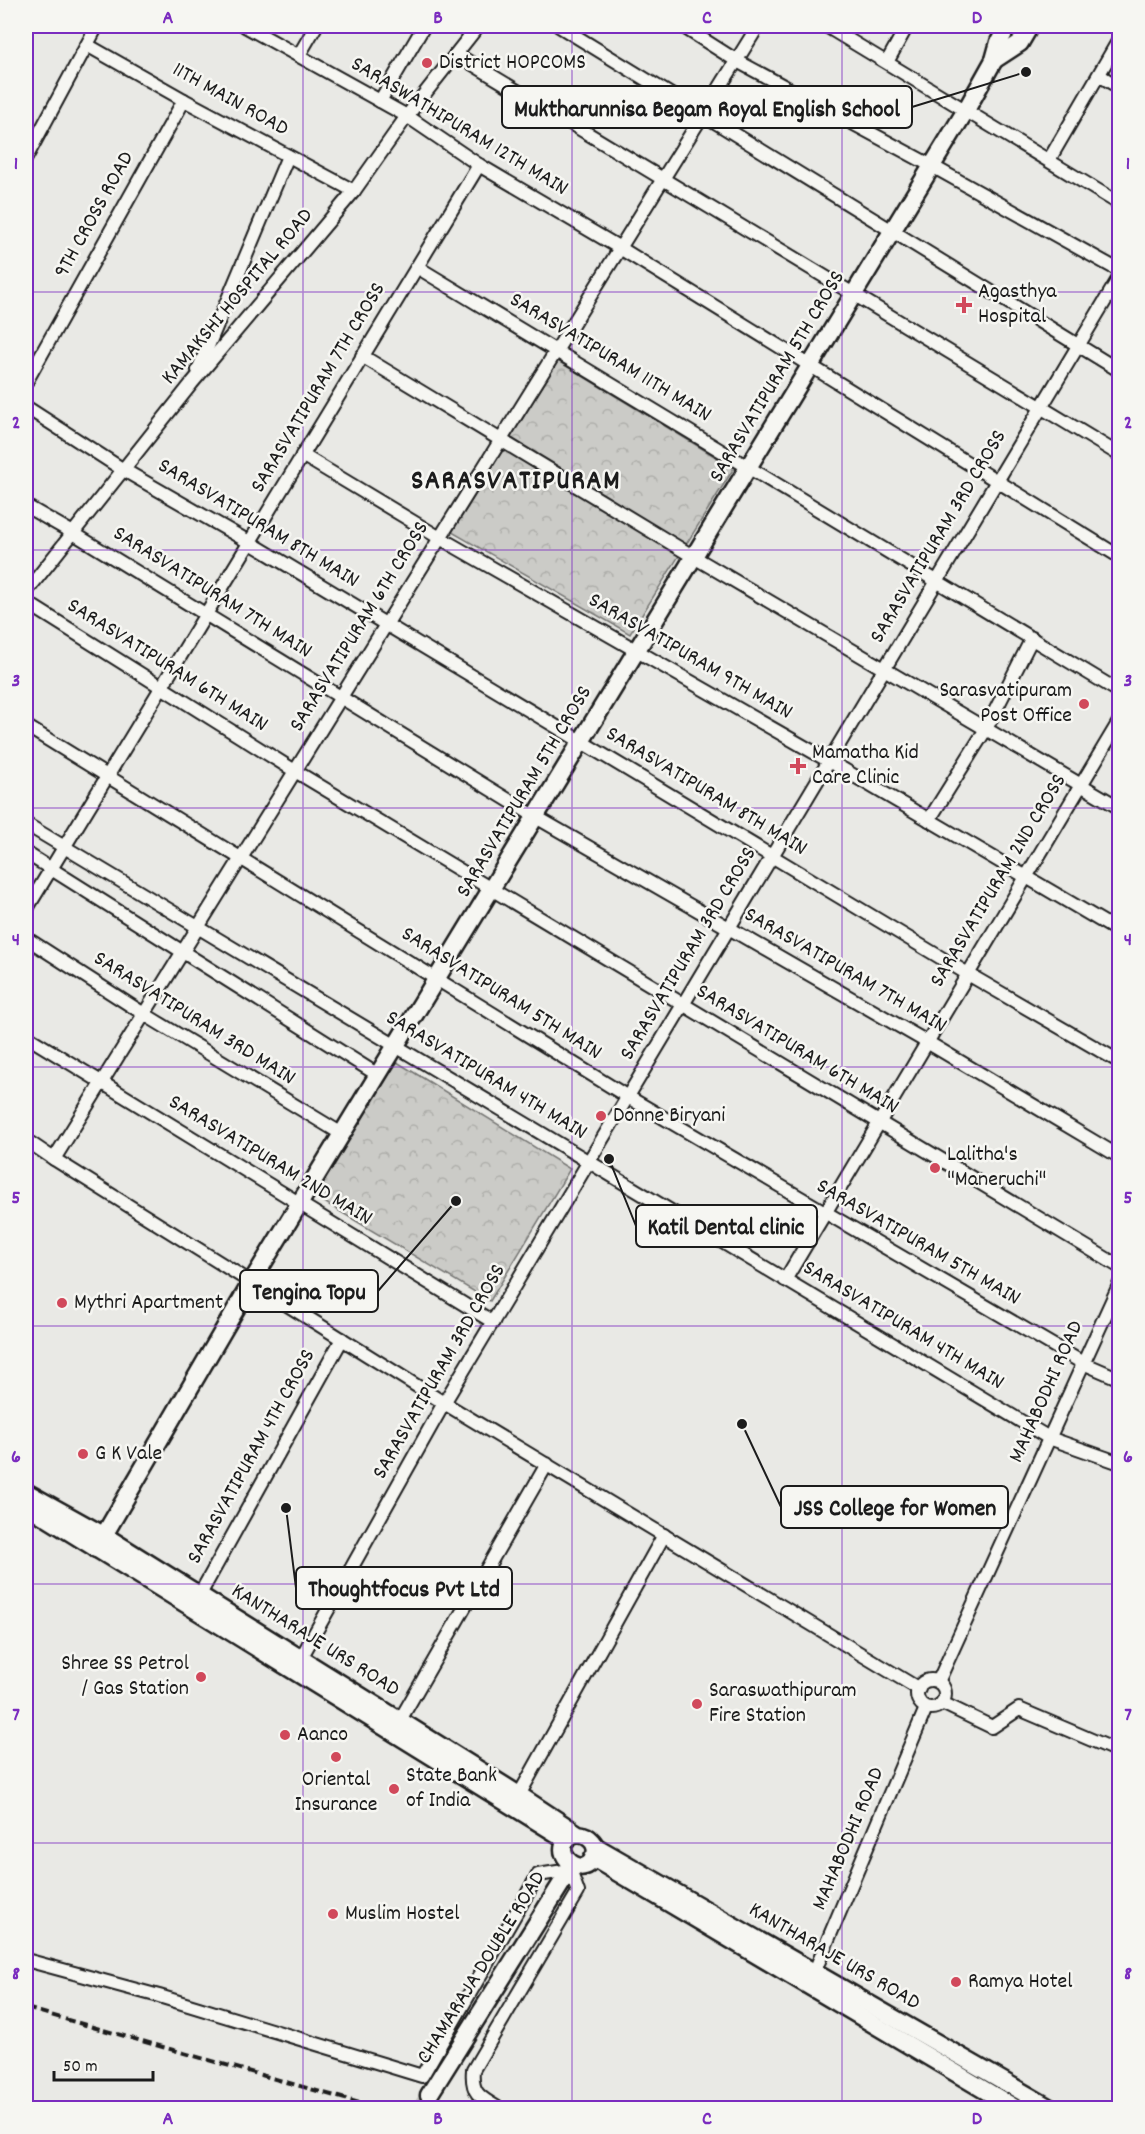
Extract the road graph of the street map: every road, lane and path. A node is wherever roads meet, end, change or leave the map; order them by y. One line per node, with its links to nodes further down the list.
1 (98, 26): 14 (street)
2 (245, 26): 16 (street, SARASWATHIPURAM 12TH MAIN)
3 (316, 26): 16 (street)
4 (424, 26): 23 (street)
5 (478, 26): 15 (street, KAMAKSHI HOSPITAL ROAD)
6 (558, 26): 25 (street)
7 (682, 26): 18 (street)
8 (758, 26): 18 (street, SARASVATIPURAM 6TH CROSS)
9 (826, 26): 19 (street)
10 (907, 26): 19 (street)
11 (1008, 26): 17 (street, SARASVATIPURAM 5TH CROSS)
12 (1030, 26): 17 (street, SARASVATIPURAM 5TH CROSS)
13 (1119, 38): 20 (street)
14 (87, 45): 22 (street, 11TH MAIN ROAD); 28 (street)
15 (456, 54): 26 (street, KAMAKSHI HOSPITAL ROAD); 32 (street)
16 (299, 56): 23 (street, SARASWATHIPURAM 12TH MAIN)
17 (994, 60): 24 (street, SARASVATIPURAM 5TH CROSS)
18 (737, 61): 25 (street, SARASVATIPURAM 6TH CROSS); 31 (street)
19 (887, 62): 24 (street)
20 (1099, 75): 21 (street); 29 (street)
21 (1119, 88)
22 (184, 100): 27 (street, 11TH MAIN ROAD); 46 (street, 9TH CROSS ROAD)
23 (380, 101): 26 (street, SARASWATHIPURAM 12TH MAIN)
24 (966, 110): 29 (street); 31 (street, SARASVATIPURAM 5TH CROSS)
25 (703, 114): 32 (street, SARASVATIPURAM 6TH CROSS); 35 (street)
26 (407, 117): 30 (street, SARASWATHIPURAM 12TH MAIN); 33 (street, KAMAKSHI HOSPITAL ROAD)
27 (288, 156): 33 (street, 11TH MAIN ROAD); 47 (street)
28 (26, 158)
29 (1049, 160): 34 (street)
30 (479, 165): 36 (street, SARASWATHIPURAM 12TH MAIN); 37 (street, SARASVATIPURAM 7TH CROSS)
31 (932, 166): 35 (street, SARASVATIPURAM 5TH CROSS); 38 (street)
32 (662, 180): 36 (street, SARASVATIPURAM 6TH CROSS); 40 (street)
33 (354, 191): 47 (street, KAMAKSHI HOSPITAL ROAD)
34 (1119, 204)
35 (893, 231): 40 (street, SARASVATIPURAM 5TH CROSS); 41 (street)
36 (620, 248): 42 (street, SARASVATIPURAM 6TH CROSS); 44 (street, SARASWATHIPURAM 12TH MAIN)
37 (417, 267): 42 (street, SARASVATIPURAM 11TH MAIN); 43 (street, SARASVATIPURAM 7TH CROSS)
38 (1119, 271)
39 (1117, 284): 41 (street, SARASVATIPURAM 3RD CROSS)
40 (854, 295): 44 (street, SARASVATIPURAM 5TH CROSS); 49 (street)
41 (1078, 345): 45 (street); 49 (street, SARASVATIPURAM 3RD CROSS)
42 (556, 350): 50 (street, SARASVATIPURAM 6TH CROSS); 53 (street, SARASVATIPURAM 11TH MAIN)
43 (362, 356): 50 (street); 51 (street, SARASVATIPURAM 7TH CROSS)
44 (811, 366): 53 (street, SARASVATIPURAM 5TH CROSS); 55 (street, SARASWATHIPURAM 12TH MAIN)
45 (1119, 371)
46 (26, 382)
47 (192, 383): 54 (street, KAMAKSHI HOSPITAL ROAD)
48 (26, 407): 54 (street, SARASVATIPURAM 8TH MAIN)
49 (1041, 408): 52 (street); 55 (street, SARASVATIPURAM 3RD CROSS)
50 (501, 439): 58 (street, SARASVATIPURAM 6TH CROSS); 60 (street)
51 (302, 455): 58 (street, SARASVATIPURAM 9TH MAIN); 59 (street, SARASVATIPURAM 7TH CROSS)
52 (1119, 455)
53 (749, 467): 60 (street, SARASVATIPURAM 5TH CROSS); 62 (street, SARASVATIPURAM 11TH MAIN)
54 (122, 469): 57 (street, KAMAKSHI HOSPITAL ROAD); 59 (street, SARASVATIPURAM 8TH MAIN)
55 (997, 481): 61 (street, SARASWATHIPURAM 12TH MAIN); 62 (street, SARASVATIPURAM 3RD CROSS)
56 (26, 506): 57 (street, SARASVATIPURAM 7TH MAIN)
57 (73, 533): 63 (street, KAMAKSHI HOSPITAL ROAD); 65 (street, SARASVATIPURAM 7TH MAIN)
58 (440, 538): 66 (street, SARASVATIPURAM 6TH CROSS); 68 (street, SARASVATIPURAM 9TH MAIN)
59 (249, 542): 65 (street, SARASVATIPURAM 7TH CROSS); 66 (street, SARASVATIPURAM 8TH MAIN)
60 (694, 557): 68 (street, SARASVATIPURAM 5TH CROSS); 69 (street)
61 (1119, 557)
62 (937, 581): 67 (street, SARASVATIPURAM 11TH MAIN); 69 (street, SARASVATIPURAM 3RD CROSS)
63 (26, 592)
64 (26, 602): 70 (street, SARASVATIPURAM 6TH MAIN)
65 (206, 614): 70 (street, SARASVATIPURAM 7TH CROSS); 72 (street, SARASVATIPURAM 7TH MAIN)
66 (386, 625): 72 (street, SARASVATIPURAM 6TH CROSS); 76 (street, SARASVATIPURAM 8TH MAIN)
67 (1032, 638): 71 (street, SARASVATIPURAM 11TH MAIN); 75 (street)
68 (637, 651): 76 (street, SARASVATIPURAM 5TH CROSS); 77 (street, SARASVATIPURAM 9TH MAIN)
69 (885, 669): 75 (street); 77 (street, SARASVATIPURAM 3RD CROSS)
70 (161, 687): 78 (street, SARASVATIPURAM 6TH MAIN); 79 (street, SARASVATIPURAM 7TH CROSS)
71 (1119, 692)
72 (341, 697): 78 (street, SARASVATIPURAM 6TH CROSS); 82 (street, SARASVATIPURAM 7TH MAIN)
73 (1119, 720): 80 (street, SARASVATIPURAM 2ND CROSS)
74 (26, 726): 79 (street, SARASVATIPURAM 5TH MAIN)
75 (986, 729): 80 (street); 83 (street)
76 (582, 742): 82 (street, SARASVATIPURAM 5TH CROSS); 87 (street, SARASVATIPURAM 8TH MAIN)
77 (829, 761): 83 (street, SARASVATIPURAM 9TH MAIN); 87 (street, SARASVATIPURAM 3RD CROSS)
78 (295, 771): 88 (street, SARASVATIPURAM 6TH CROSS); 91 (street, SARASVATIPURAM 6TH MAIN)
79 (106, 777): 85 (street, SARASVATIPURAM 7TH CROSS); 88 (street, SARASVATIPURAM 5TH MAIN)
80 (1081, 785): 81 (street); 90 (street, SARASVATIPURAM 2ND CROSS)
81 (1119, 808)
82 (536, 817): 91 (street, SARASVATIPURAM 5TH CROSS); 94 (street, SARASVATIPURAM 7TH MAIN)
83 (929, 820): 90 (street, SARASVATIPURAM 9TH MAIN)
84 (26, 824): 85 (street, SARASVATIPURAM 4TH MAIN)
85 (63, 847): 89 (street, SARASVATIPURAM 7TH CROSS); 93 (street, SARASVATIPURAM 4TH MAIN)
86 (26, 853): 89 (street)
87 (771, 857): 94 (street, SARASVATIPURAM 3RD CROSS); 98 (street, SARASVATIPURAM 8TH MAIN)
88 (240, 860): 93 (street, SARASVATIPURAM 6TH CROSS); 99 (street, SARASVATIPURAM 5TH MAIN)
89 (50, 868): 92 (street, SARASVATIPURAM 7TH CROSS); 97 (street)
90 (1026, 877): 95 (street, SARASVATIPURAM 9TH MAIN); 98 (street, SARASVATIPURAM 2ND CROSS)
91 (491, 890): 99 (street, SARASVATIPURAM 5TH CROSS); 100 (street, SARASVATIPURAM 6TH MAIN)
92 (26, 910)
93 (198, 928): 97 (street, SARASVATIPURAM 6TH CROSS); 104 (street, SARASVATIPURAM 4TH MAIN)
94 (729, 928): 100 (street, SARASVATIPURAM 3RD CROSS); 103 (street, SARASVATIPURAM 7TH MAIN)
95 (1119, 932)
96 (26, 938): 101 (street, SARASVATIPURAM 3RD MAIN)
97 (183, 952): 101 (street, SARASVATIPURAM 6TH CROSS); 106 (street)
98 (968, 974): 103 (street, SARASVATIPURAM 2ND CROSS); 105 (street, SARASVATIPURAM 8TH MAIN)
99 (437, 979): 104 (street, SARASVATIPURAM 5TH CROSS); 108 (street, SARASVATIPURAM 5TH MAIN)
100 (682, 1005): 108 (street, SARASVATIPURAM 3RD CROSS); 109 (street, SARASVATIPURAM 6TH MAIN)
101 (144, 1014): 107 (street, SARASVATIPURAM 6TH CROSS); 110 (street, SARASVATIPURAM 3RD MAIN)
102 (26, 1036): 107 (street, SARASVATIPURAM 2ND MAIN)
103 (927, 1042): 109 (street, SARASVATIPURAM 2ND CROSS); 112 (street, SARASVATIPURAM 7TH MAIN)
104 (396, 1046): 106 (street, SARASVATIPURAM 5TH CROSS); 114 (street, SARASVATIPURAM 4TH MAIN)
105 (1119, 1062)
106 (378, 1075): 110 (street, SARASVATIPURAM 5TH CROSS)
107 (101, 1083): 113 (street, SARASVATIPURAM 6TH CROSS); 115 (street, SARASVATIPURAM 2ND MAIN)
108 (628, 1096): 114 (street, SARASVATIPURAM 3RD CROSS); 116 (street, SARASVATIPURAM 5TH MAIN)
109 (878, 1124): 116 (street, SARASVATIPURAM 2ND CROSS); 117 (street, SARASVATIPURAM 6TH MAIN)
110 (342, 1134): 115 (street, SARASVATIPURAM 5TH CROSS)
111 (26, 1140): 113 (street)
112 (1119, 1157)
113 (54, 1160): 119 (street)
114 (589, 1162): 118 (street, SARASVATIPURAM 4TH MAIN); 121 (street, SARASVATIPURAM 3RD CROSS)
115 (299, 1204): 119 (street, SARASVATIPURAM 5TH CROSS); 121 (street, SARASVATIPURAM 2ND MAIN)
116 (825, 1213): 118 (street, SARASVATIPURAM 2ND CROSS); 123 (street, SARASVATIPURAM 5TH MAIN)
117 (1119, 1267)
118 (785, 1280): 126 (street, SARASVATIPURAM 4TH MAIN)
119 (251, 1283): 122 (street); 132 (street, SARASVATIPURAM 5TH CROSS)
120 (1119, 1283): 123 (street, MAHABODHI ROAD)
121 (493, 1322): 125 (street, SARASVATIPURAM 3RD CROSS)
122 (342, 1339): 125 (street); 133 (street, SARASVATIPURAM 4TH CROSS)
123 (1083, 1363): 124 (street, SARASVATIPURAM 5TH MAIN); 126 (street, MAHABODHI ROAD)
124 (1119, 1379)
125 (444, 1403): 128 (street); 134 (street, SARASVATIPURAM 3RD CROSS)
126 (1049, 1438): 127 (street, SARASVATIPURAM 4TH MAIN); 135 (street, MAHABODHI ROAD)
127 (1119, 1463)
128 (547, 1464): 131 (street); 139 (street)
129 (26, 1492): 132 (street, KANTHARAJE URS ROAD)
130 (26, 1505): 132 (street, KANTHARAJE URS ROAD)
131 (664, 1535): 136 (street); 141 (street)
132 (100, 1542): 133 (street, KANTHARAJE URS ROAD); 134 (street, KANTHARAJE URS ROAD)
133 (199, 1596): 134 (street, KANTHARAJE URS ROAD)
134 (297, 1665): 139 (street, KANTHARAJE URS ROAD); 142 (street, KANTHARAJE URS ROAD)
135 (939, 1682): 136 (street); 137 (street)
136 (919, 1689): 138 (street)
137 (942, 1703): 138 (street); 140 (street)
138 (926, 1708): 146 (street, MAHABODHI ROAD)
139 (400, 1720): 141 (street, KANTHARAJE URS ROAD)
140 (1119, 1752)
141 (519, 1795): 142 (street, KANTHARAJE URS ROAD)
142 (572, 1837): 143 (street); 144 (street)
143 (594, 1852): 144 (street); 146 (street, KANTHARAJE URS ROAD)
144 (571, 1868): 145 (street); 147 (street, CHAMARAJA DOUBLE ROAD); 149 (street)
145 (26, 1960)
146 (812, 1979): 148 (street, KANTHARAJE URS ROAD); 150 (street, KANTHARAJE URS ROAD)
147 (429, 2094)
148 (1026, 2103): 151 (street, KANTHARAJE URS ROAD)
149 (498, 2109)
150 (1016, 2109)
151 (1050, 2109)

